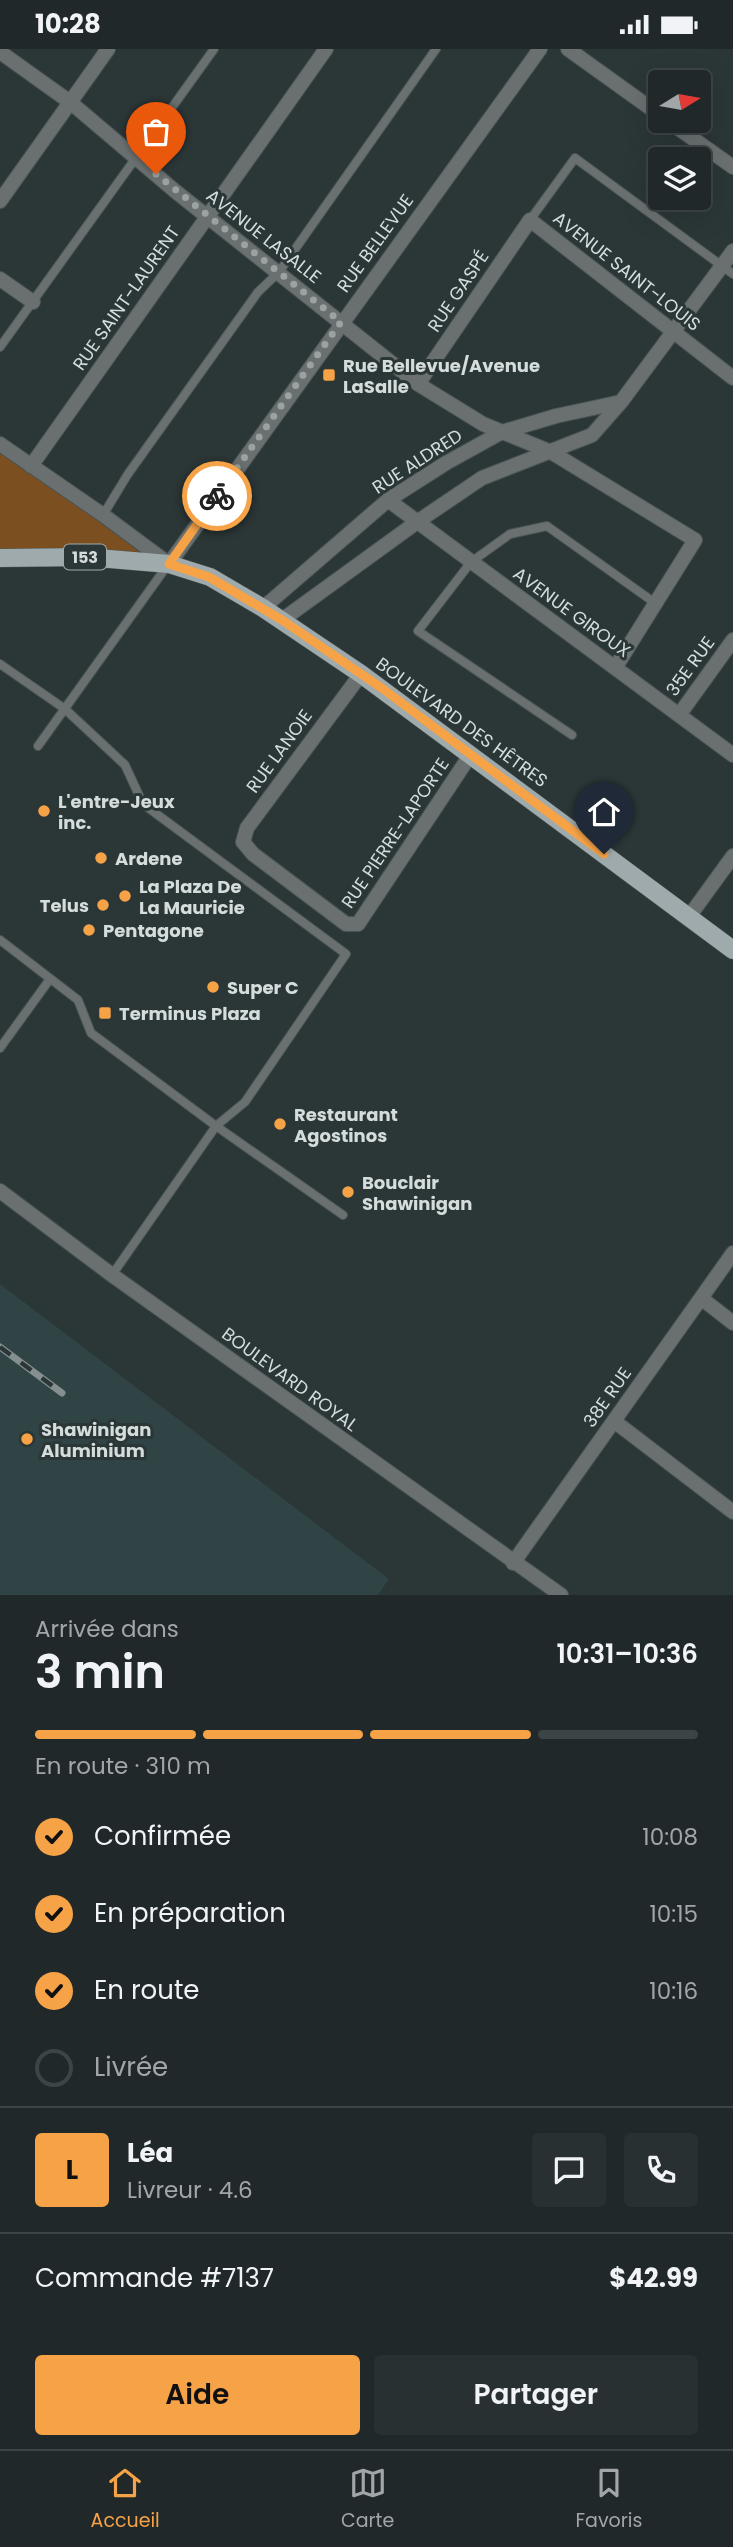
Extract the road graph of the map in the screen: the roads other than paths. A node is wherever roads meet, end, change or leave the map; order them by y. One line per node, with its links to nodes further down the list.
1 (108, 49): 8 (street)
2 (214, 49): 11 (lane)
3 (326, 49): 14 (street, RUE SAINT-LAURENT)
4 (436, 49): 18 (lane)
5 (540, 49): 21 (street, RUE BELLEVUE)
6 (568, 49): 9 (street)
7 (1, 52): 8 (street, AVENUE LASALLE)
8 (70, 101): 11 (street, AVENUE LASALLE); 13 (street)
9 (648, 106)
10 (685, 133): 12 (street)
11 (136, 157): 14 (street, AVENUE LASALLE); 20 (lane)
12 (733, 167)
13 (0, 201)
14 (208, 215): 18 (street, AVENUE LASALLE); 30 (street, RUE SAINT-LAURENT)
15 (530, 220): 17 (lane); 22 (street, AVENUE SAINT-LOUIS); 25 (street, RUE GASPÉ)
16 (733, 251): 17 (street)
17 (727, 270): 22 (street)
18 (279, 272): 21 (street, AVENUE LASALLE); 32 (lane)
19 (0, 279): 20 (street)
20 (33, 302): 23 (lane)
21 (341, 322): 25 (street, AVENUE LASALLE); 36 (street, RUE BELLEVUE)
22 (673, 332): 24 (street, AVENUE SAINT-LOUIS); 26 (street)
23 (0, 347)
24 (733, 378)
25 (418, 384): 27 (street, AVENUE LASALLE)
26 (621, 402): 27 (street, RUE ALDRED); 29 (street)
27 (502, 432): 29 (street, AVENUE LASALLE); 31 (street, RUE ALDRED)
28 (0, 444): 30 (street)
29 (551, 451): 33 (street); 37 (street, AVENUE LASALLE)
30 (31, 466): 32 (street)
31 (388, 500): 33 (street, AVENUE GIROUX); 38 (street, RUE ALDRED)
32 (103, 515): 36 (street)
33 (417, 522): 35 (street, AVENUE GIROUX); 39 (street)
34 (0, 558): 36 (main road, 153)
35 (471, 562): 37 (lane); 42 (street, AVENUE GIROUX); 46 (lane)
36 (169, 564): 38 (main road, 153); 44 (lane)
37 (655, 603): 42 (street)
38 (263, 608): 39 (main road, BOULEVARD DES HÊTRES / 153)
39 (282, 620): 43 (main road, BOULEVARD DES HÊTRES / 153)
40 (733, 640): 45 (street, 35E RUE)
41 (0, 664): 44 (lane)
42 (615, 668): 45 (street, AVENUE GIROUX)
43 (361, 674): 48 (main road, BOULEVARD DES HÊTRES / 153); 52 (street, RUE LANOIE)
44 (65, 709): 47 (lane); 57 (lane)
45 (679, 715): 49 (street, AVENUE GIROUX)
46 (572, 735)
47 (38, 746)
48 (471, 754): 51 (main road, BOULEVARD DES HÊTRES / 153); 52 (street, RUE PIERRE-LAPORTE)
49 (733, 755)
50 (733, 856): 51 (street)
51 (688, 918): 54 (main road, BOULEVARD DES HÊTRES / 153)
52 (346, 924)
53 (0, 940): 55 (lane)
54 (733, 950)
55 (50, 979): 56 (lane); 57 (lane)
56 (0, 1048)
57 (216, 1126): 59 (lane); 61 (lane)
58 (0, 1191): 61 (street, BOULEVARD ROYAL)
59 (343, 1215)
60 (733, 1253): 62 (street, 38E RUE)
61 (112, 1275): 66 (street, BOULEVARD ROYAL)
62 (701, 1298): 63 (street); 64 (street, 38E RUE)
63 (733, 1324)
64 (614, 1421): 65 (street); 66 (street, 38E RUE)
65 (733, 1512)
66 (513, 1563): 67 (street, BOULEVARD ROYAL)
67 (561, 1595)

